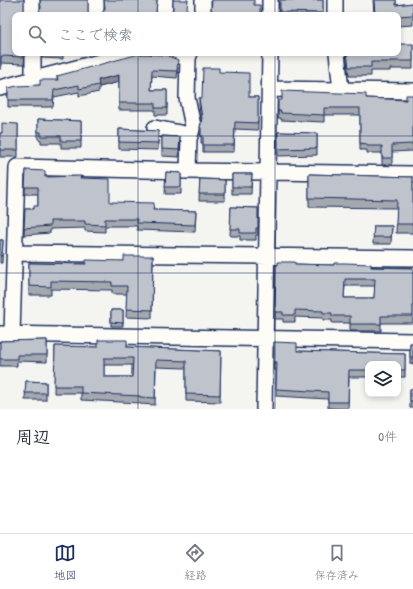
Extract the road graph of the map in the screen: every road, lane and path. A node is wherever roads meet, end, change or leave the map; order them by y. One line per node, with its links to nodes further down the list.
1 (32, 0): 7 (street)
2 (96, 0): 8 (street)
3 (165, 0): 9 (street)
4 (203, 0): 10 (street)
5 (270, 0): 11 (street)
6 (335, 0): 12 (street)
7 (32, 12)
8 (96, 12)
9 (164, 12)
10 (203, 12)
11 (270, 12)
12 (335, 12)
13 (33, 56): 19 (street)
14 (112, 56): 18 (street)
15 (189, 56): 25 (street)
16 (270, 56): 21 (street)
17 (337, 56): 22 (street)
18 (97, 58): 19 (street)
19 (33, 80): 20 (street)
20 (0, 88)
21 (270, 89): 22 (street); 27 (street)
22 (341, 90): 23 (street)
23 (413, 91)
24 (155, 128): 25 (street)
25 (190, 135): 26 (street)
26 (188, 171): 27 (street); 29 (street)
27 (268, 172): 28 (street); 30 (street)
28 (413, 174)
29 (15, 253): 30 (street); 32 (street)
30 (266, 256): 31 (street); 33 (street)
31 (413, 258)
32 (6, 334): 33 (street)
33 (266, 339): 34 (street); 35 (street)
34 (413, 341)
35 (264, 409)

